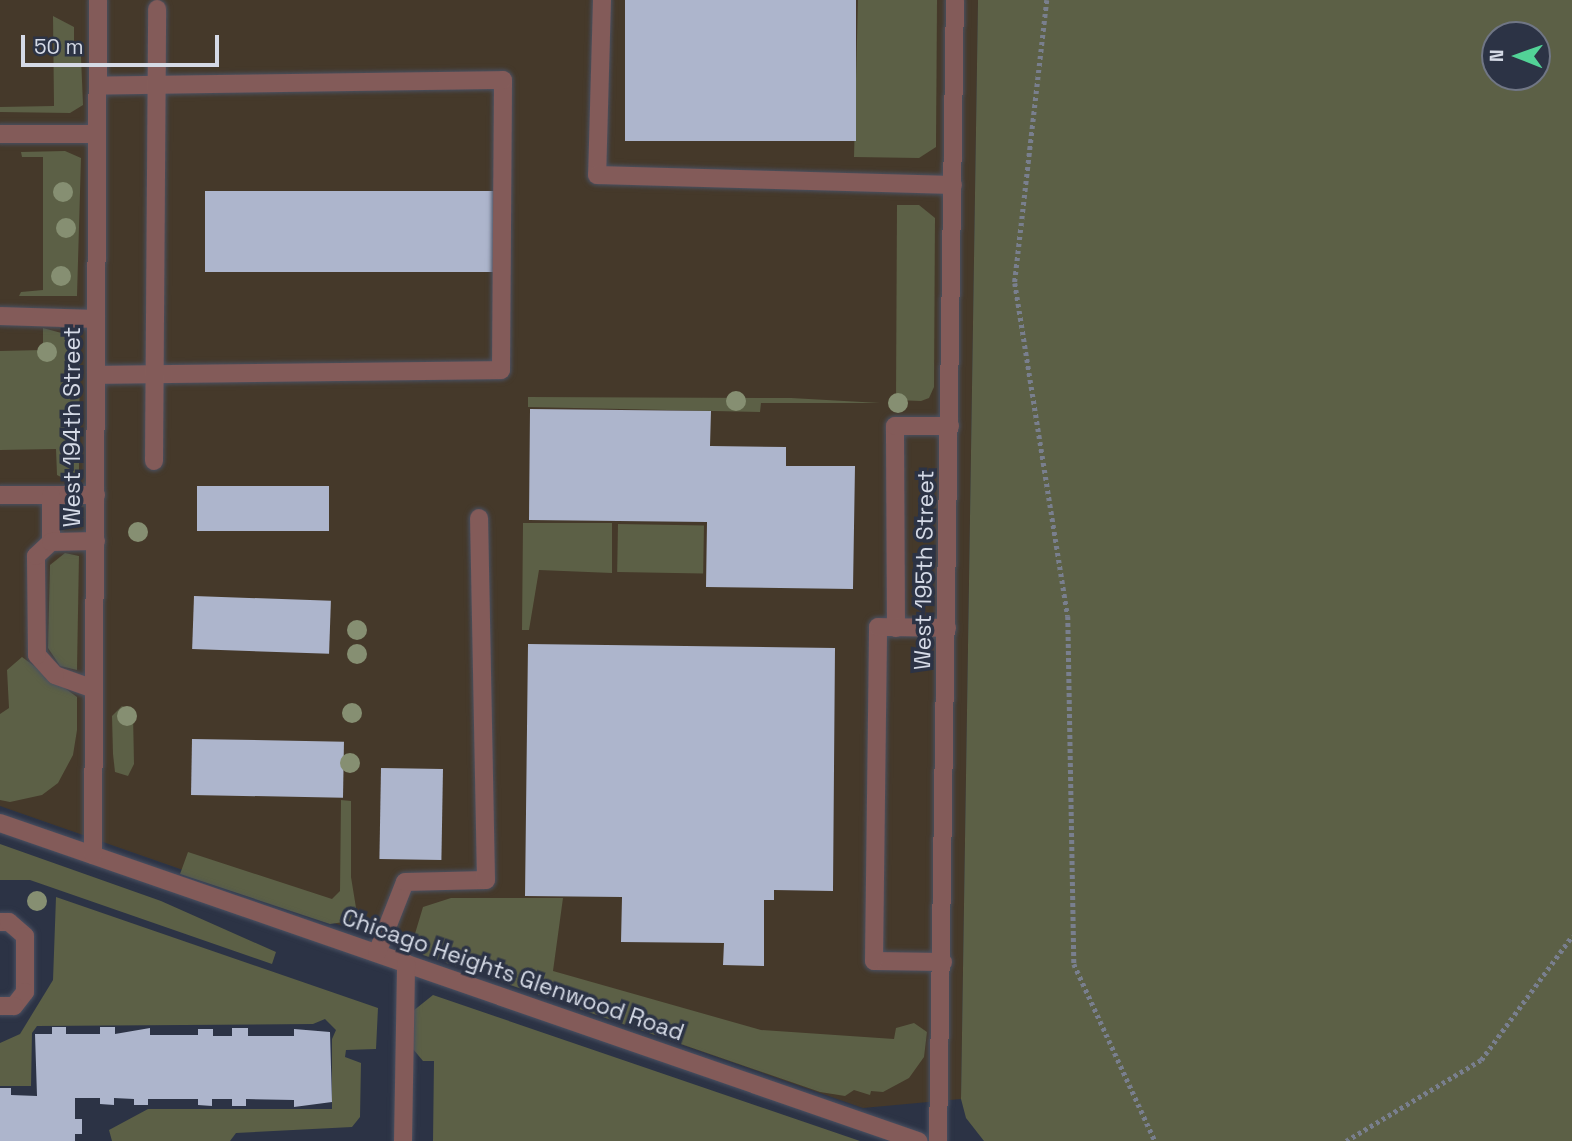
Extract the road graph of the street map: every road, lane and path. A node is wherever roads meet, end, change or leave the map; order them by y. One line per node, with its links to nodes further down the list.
1 (98, 0): 7 (street, West 194th Street)
2 (602, 0): 10 (street)
3 (955, 0): 10 (street, West 195th Street)
4 (1047, 0): 37 (path)
5 (157, 9): 6 (street)
6 (156, 84): 7 (street); 14 (street); 14 (street)
7 (98, 86): 9 (street, West 194th Street)
8 (0, 134): 9 (street)
9 (97, 134): 12 (street, West 194th Street)
10 (953, 184): 15 (street, West 195th Street)
11 (0, 316): 12 (street)
12 (96, 319): 13 (street, West 194th Street)
13 (96, 375): 14 (street); 19 (street, West 194th Street)
14 (154, 375): 16 (street)
15 (950, 426): 23 (street); 24 (street, West 195th Street)
16 (154, 461)
17 (0, 495): 18 (street)
18 (51, 495): 19 (street); 22 (street)
19 (96, 495): 21 (street, West 194th Street)
20 (479, 518): 30 (street)
21 (96, 541): 22 (street); 25 (street, West 194th Street)
22 (51, 542): 25 (street)
23 (896, 628): 24 (street); 31 (street)
24 (947, 628): 31 (street, West 195th Street)
25 (94, 689): 27 (street, West 194th Street)
26 (0, 823): 27 (street, Chicago Heights Glenwood Road)
27 (93, 855): 30 (street, Chicago Heights Glenwood Road)
28 (0, 922): 33 (street)
29 (1572, 936): 38 (path)
30 (377, 953): 32 (street, Chicago Heights Glenwood Road)
31 (943, 961): 36 (street, West 195th Street)
32 (406, 963): 34 (street); 35 (street, Chicago Heights Glenwood Road)
33 (0, 1006)
34 (403, 1141)
35 (918, 1141)
36 (938, 1141)
37 (1155, 1141)
38 (1346, 1141)

